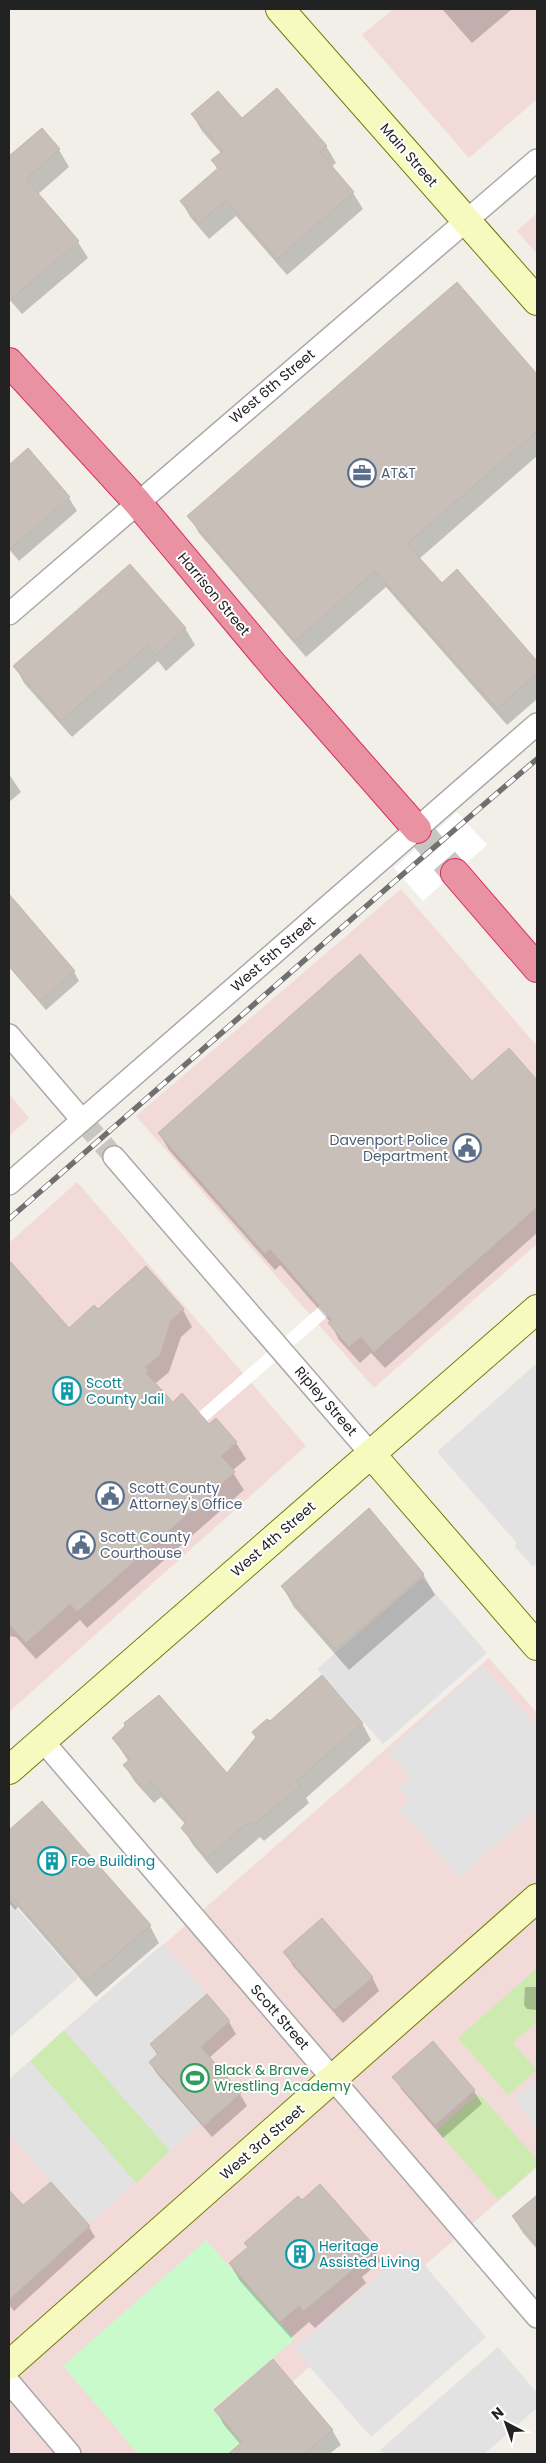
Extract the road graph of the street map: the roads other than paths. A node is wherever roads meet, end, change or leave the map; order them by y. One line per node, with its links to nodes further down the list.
1 (280, 9): 3 (street, Main Street)
2 (537, 160): 3 (street, West 6th Street)
3 (466, 221): 4 (street, Main Street); 6 (street, West 6th Street)
4 (537, 301)
5 (9, 362): 6 (highway, Harrison Street)
6 (137, 502): 7 (street, West 6th Street); 9 (highway, Harrison Street)
7 (9, 614)
8 (537, 724): 9 (street, West 5th Street)
9 (417, 829): 13 (street, West 5th Street)
10 (455, 873): 11 (highway)
11 (537, 968)
12 (9, 1035): 13 (street)
13 (82, 1120): 15 (street, West 5th Street)
14 (114, 1157): 17 (street, Ripley Street)
15 (9, 1184)
16 (537, 1309): 17 (street, West 4th Street)
17 (371, 1454): 18 (street, Ripley Street); 19 (street, West 4th Street)
18 (537, 1646)
19 (42, 1740): 20 (street, West 4th Street); 22 (street, Scott Street)
20 (9, 1770)
21 (537, 1898): 22 (street, West 3rd Street)
22 (334, 2080): 23 (street, Scott Street); 24 (street, West 3rd Street)
23 (537, 2317)
24 (9, 2365)
25 (9, 2382): 26 (street)
26 (70, 2454)

